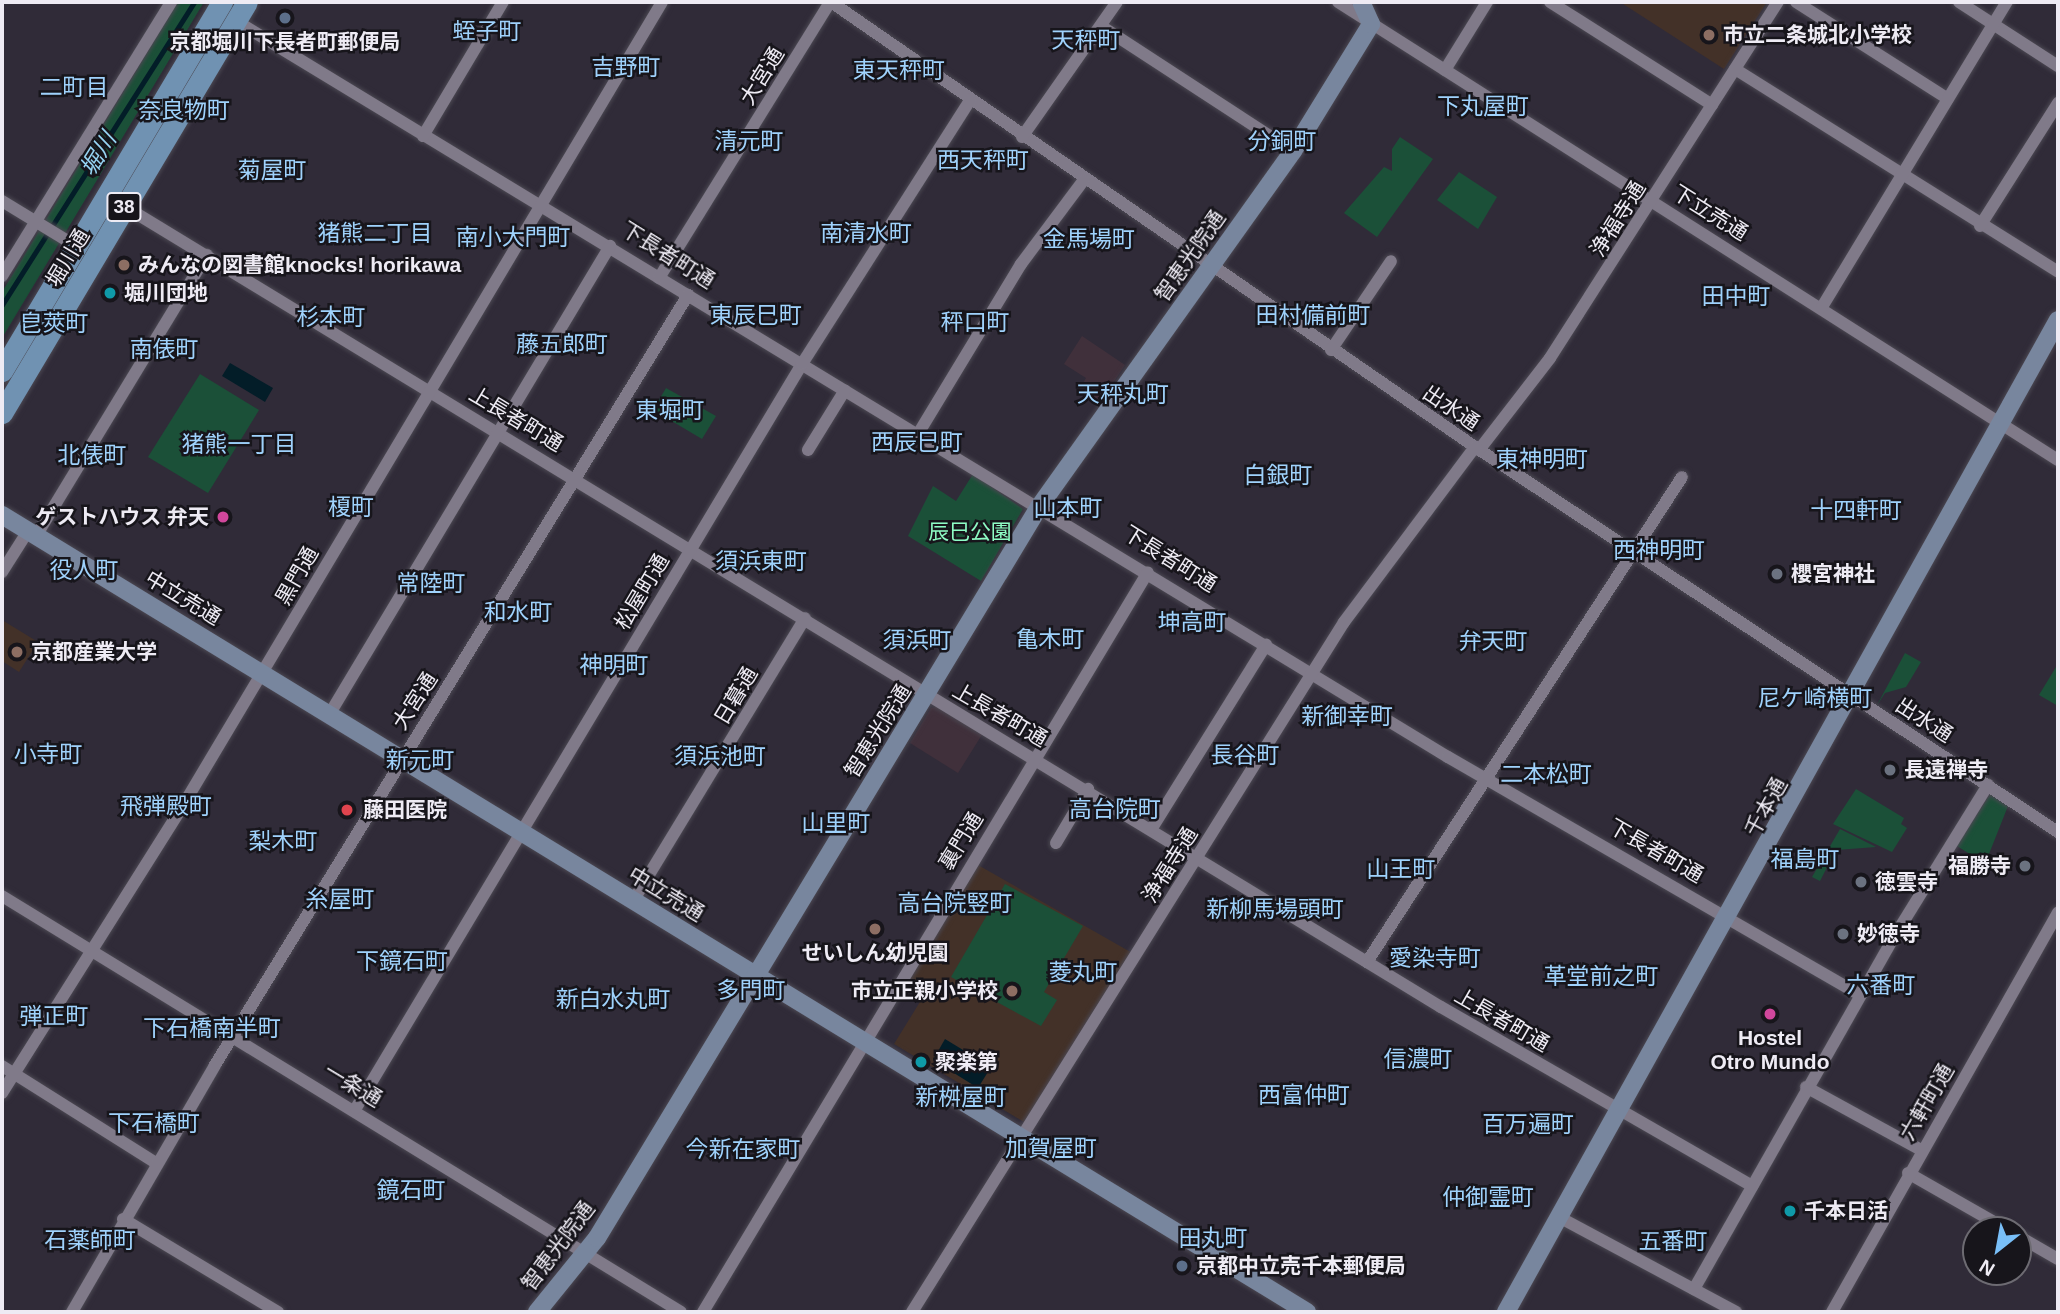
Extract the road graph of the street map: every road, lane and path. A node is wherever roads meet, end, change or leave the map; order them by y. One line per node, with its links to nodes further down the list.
1 (171, 2): 36 (street)
2 (247, 2): 16 (main road, 堀川通 / 38)
3 (503, 2): 27 (street)
4 (662, 2): 34 (street, 黒門通)
5 (831, 2): 24 (street, 出水通); 45 (street, 大宮通)
6 (1117, 2): 19 (street)
7 (1338, 2): 17 (street, 下立売通)
8 (1362, 2): 17 (street)
9 (1487, 2): 22 (street)
10 (1550, 2): 26 (street)
11 (1778, 2): 21 (street, 浄福寺通)
12 (1796, 2): 23 (street)
13 (1959, 2): 18 (street)
14 (2007, 2): 18 (street)
15 (217, 4): 16 (street, 下長者町通); 38 (main road, 堀川通 / 38)
16 (236, 21): 27 (street, 下長者町通); 35 (main road, 堀川通 / 38)
17 (1371, 24): 22 (street, 下立売通); 29 (street, 智恵光院通)
18 (1994, 25): 20 (street); 23 (street)
19 (1101, 26): 28 (street); 29 (street)
20 (2058, 66)
21 (1735, 69): 26 (street, 浄福寺通); 30 (street)
22 (1446, 70): 32 (street, 下立売通)
23 (1948, 99): 30 (street)
24 (970, 100): 28 (street, 出水通); 50 (street, 松屋町通)
25 (2058, 103): 37 (street)
26 (1712, 105): 32 (street, 浄福寺通)
27 (423, 136): 34 (street, 下長者町通)
28 (1022, 137): 31 (street, 出水通)
29 (1293, 151): 42 (street, 智恵光院通)
30 (1901, 178): 37 (street); 47 (street)
31 (1083, 181): 42 (street, 出水通); 57 (street)
32 (1653, 200): 47 (street, 下立売通); 58 (street, 浄福寺通)
33 (2, 201): 36 (street)
34 (543, 204): 39 (street, 下長者町通); 53 (street, 黒門通)
35 (124, 206): 40 (street, 上長者町通); 54 (main road, 堀川通 / 38)
36 (38, 224): 38 (street); 44 (street)
37 (1980, 226): 43 (street)
38 (69, 242): 51 (main road, 堀川通 / 38)
39 (610, 246): 45 (street, 下長者町通); 56 (street)
40 (207, 255): 53 (street, 上長者町通); 65 (street)
41 (1391, 261): 49 (street)
42 (1210, 268): 49 (street, 出水通); 63 (street, 智恵光院通)
43 (2058, 272)
44 (2, 276)
45 (659, 278): 46 (street, 下長者町通)
46 (688, 295): 50 (street, 下長者町通); 62 (street, 大宮通)
47 (1822, 307): 55 (street, 下立売通)
48 (2058, 320): 55 (street, 千本通)
49 (1331, 349): 58 (street, 出水通)
50 (802, 364): 52 (street, 下長者町通); 66 (street, 松屋町通)
51 (2, 371)
52 (845, 390): 57 (street, 下長者町通); 59 (street)
53 (430, 391): 56 (street, 上長者町通); 72 (street, 黒門通)
54 (2, 413)
55 (1998, 420): 60 (street, 下立売通); 75 (street, 千本通)
56 (498, 430): 62 (street, 上長者町通); 76 (street)
57 (918, 434): 63 (street, 下長者町通)
58 (1477, 448): 67 (street, 出水通); 73 (street, 浄福寺通)
59 (808, 450)
60 (2058, 460)
61 (1682, 477): 67 (street)
62 (576, 478): 66 (street, 上長者町通); 78 (street, 大宮通)
63 (1040, 507): 69 (street, 下長者町通); 74 (street, 智恵光院通)
64 (2, 516): 65 (street, 中立売通)
65 (32, 534): 68 (street); 72 (street, 中立売通)
66 (692, 547): 70 (street, 上長者町通); 83 (street, 松屋町通)
67 (1634, 551): 75 (street, 出水通); 79 (street)
68 (2, 572)
69 (1148, 572): 71 (street, 下長者町通); 77 (street, 裏門通)
70 (805, 618): 74 (street, 上長者町通); 88 (street, 日暮通)
71 (1266, 645): 73 (street, 下長者町通); 82 (street)
72 (262, 673): 76 (street, 中立売通); 91 (street, 黒門通)
73 (1312, 673): 79 (street, 下長者町通); 86 (street, 浄福寺通)
74 (927, 695): 77 (street, 上長者町通); 93 (street, 智恵光院通)
75 (1854, 696): 80 (street, 出水通); 90 (street, 千本通)
76 (330, 715): 78 (street, 中立売通)
77 (1036, 758): 81 (street, 上長者町通); 96 (street, 裏門通)
78 (401, 759): 83 (street, 中立売通); 95 (street, 大宮通)
79 (1487, 779): 90 (street, 下長者町通); 92 (street)
80 (1988, 785): 84 (street, 出水通); 94 (street)
81 (1088, 789): 82 (street, 上長者町通); 85 (street)
82 (1152, 828): 86 (street, 上長者町通)
83 (520, 831): 88 (street, 中立売通); 101 (street, 松屋町通)
84 (2058, 832)
85 (1056, 843)
86 (1198, 856): 92 (street, 上長者町通); 103 (street, 浄福寺通)
87 (2, 897): 91 (street, 一条通)
88 (633, 901): 93 (street, 中立売通)
89 (2058, 912): 104 (street, 六軒町通)
90 (1729, 920): 94 (street, 下長者町通); 102 (street, 千本通)
91 (93, 949): 95 (street, 一条通); 98 (street, 黒門通)
92 (1367, 962): 102 (street, 上長者町通)
93 (755, 974): 96 (street, 中立売通); 112 (street, 智恵光院通)
94 (1860, 995): 99 (street)
95 (233, 1035): 101 (street, 一条通); 105 (street, 大宮通)
96 (864, 1040): 103 (street, 中立売通); 119 (street, 裏門通)
97 (2, 1066): 98 (street)
98 (15, 1074): 100 (street, 黒門通); 105 (street)
99 (1806, 1087): 104 (street); 107 (street)
100 (2, 1093)
101 (356, 1108): 112 (street, 一条通)
102 (1620, 1111): 107 (street, 上長者町通); 109 (street, 千本通)
103 (1022, 1139): 120 (street, 浄福寺通); 121 (street, 中立売通)
104 (1922, 1150): 106 (street, 六軒町通)
105 (156, 1163): 110 (street, 大宮通)
106 (1908, 1173): 108 (street); 124 (street, 六軒町通)
107 (1752, 1186): 114 (street)
108 (1983, 1216)
109 (1559, 1217): 114 (street); 122 (street, 千本通)
110 (123, 1219): 115 (street, 大宮通); 116 (street)
111 (2032, 1244): 113 (street)
112 (584, 1252): 117 (street, 智恵光院通); 118 (street, 一条通)
113 (2058, 1259)
114 (1694, 1289): 123 (street)
115 (72, 1312)
116 (278, 1312)
117 (537, 1312)
118 (681, 1312)
119 (703, 1312)
120 (912, 1312)
121 (1307, 1312)
122 (1506, 1312)
123 (1736, 1312)
124 (1832, 1312)

